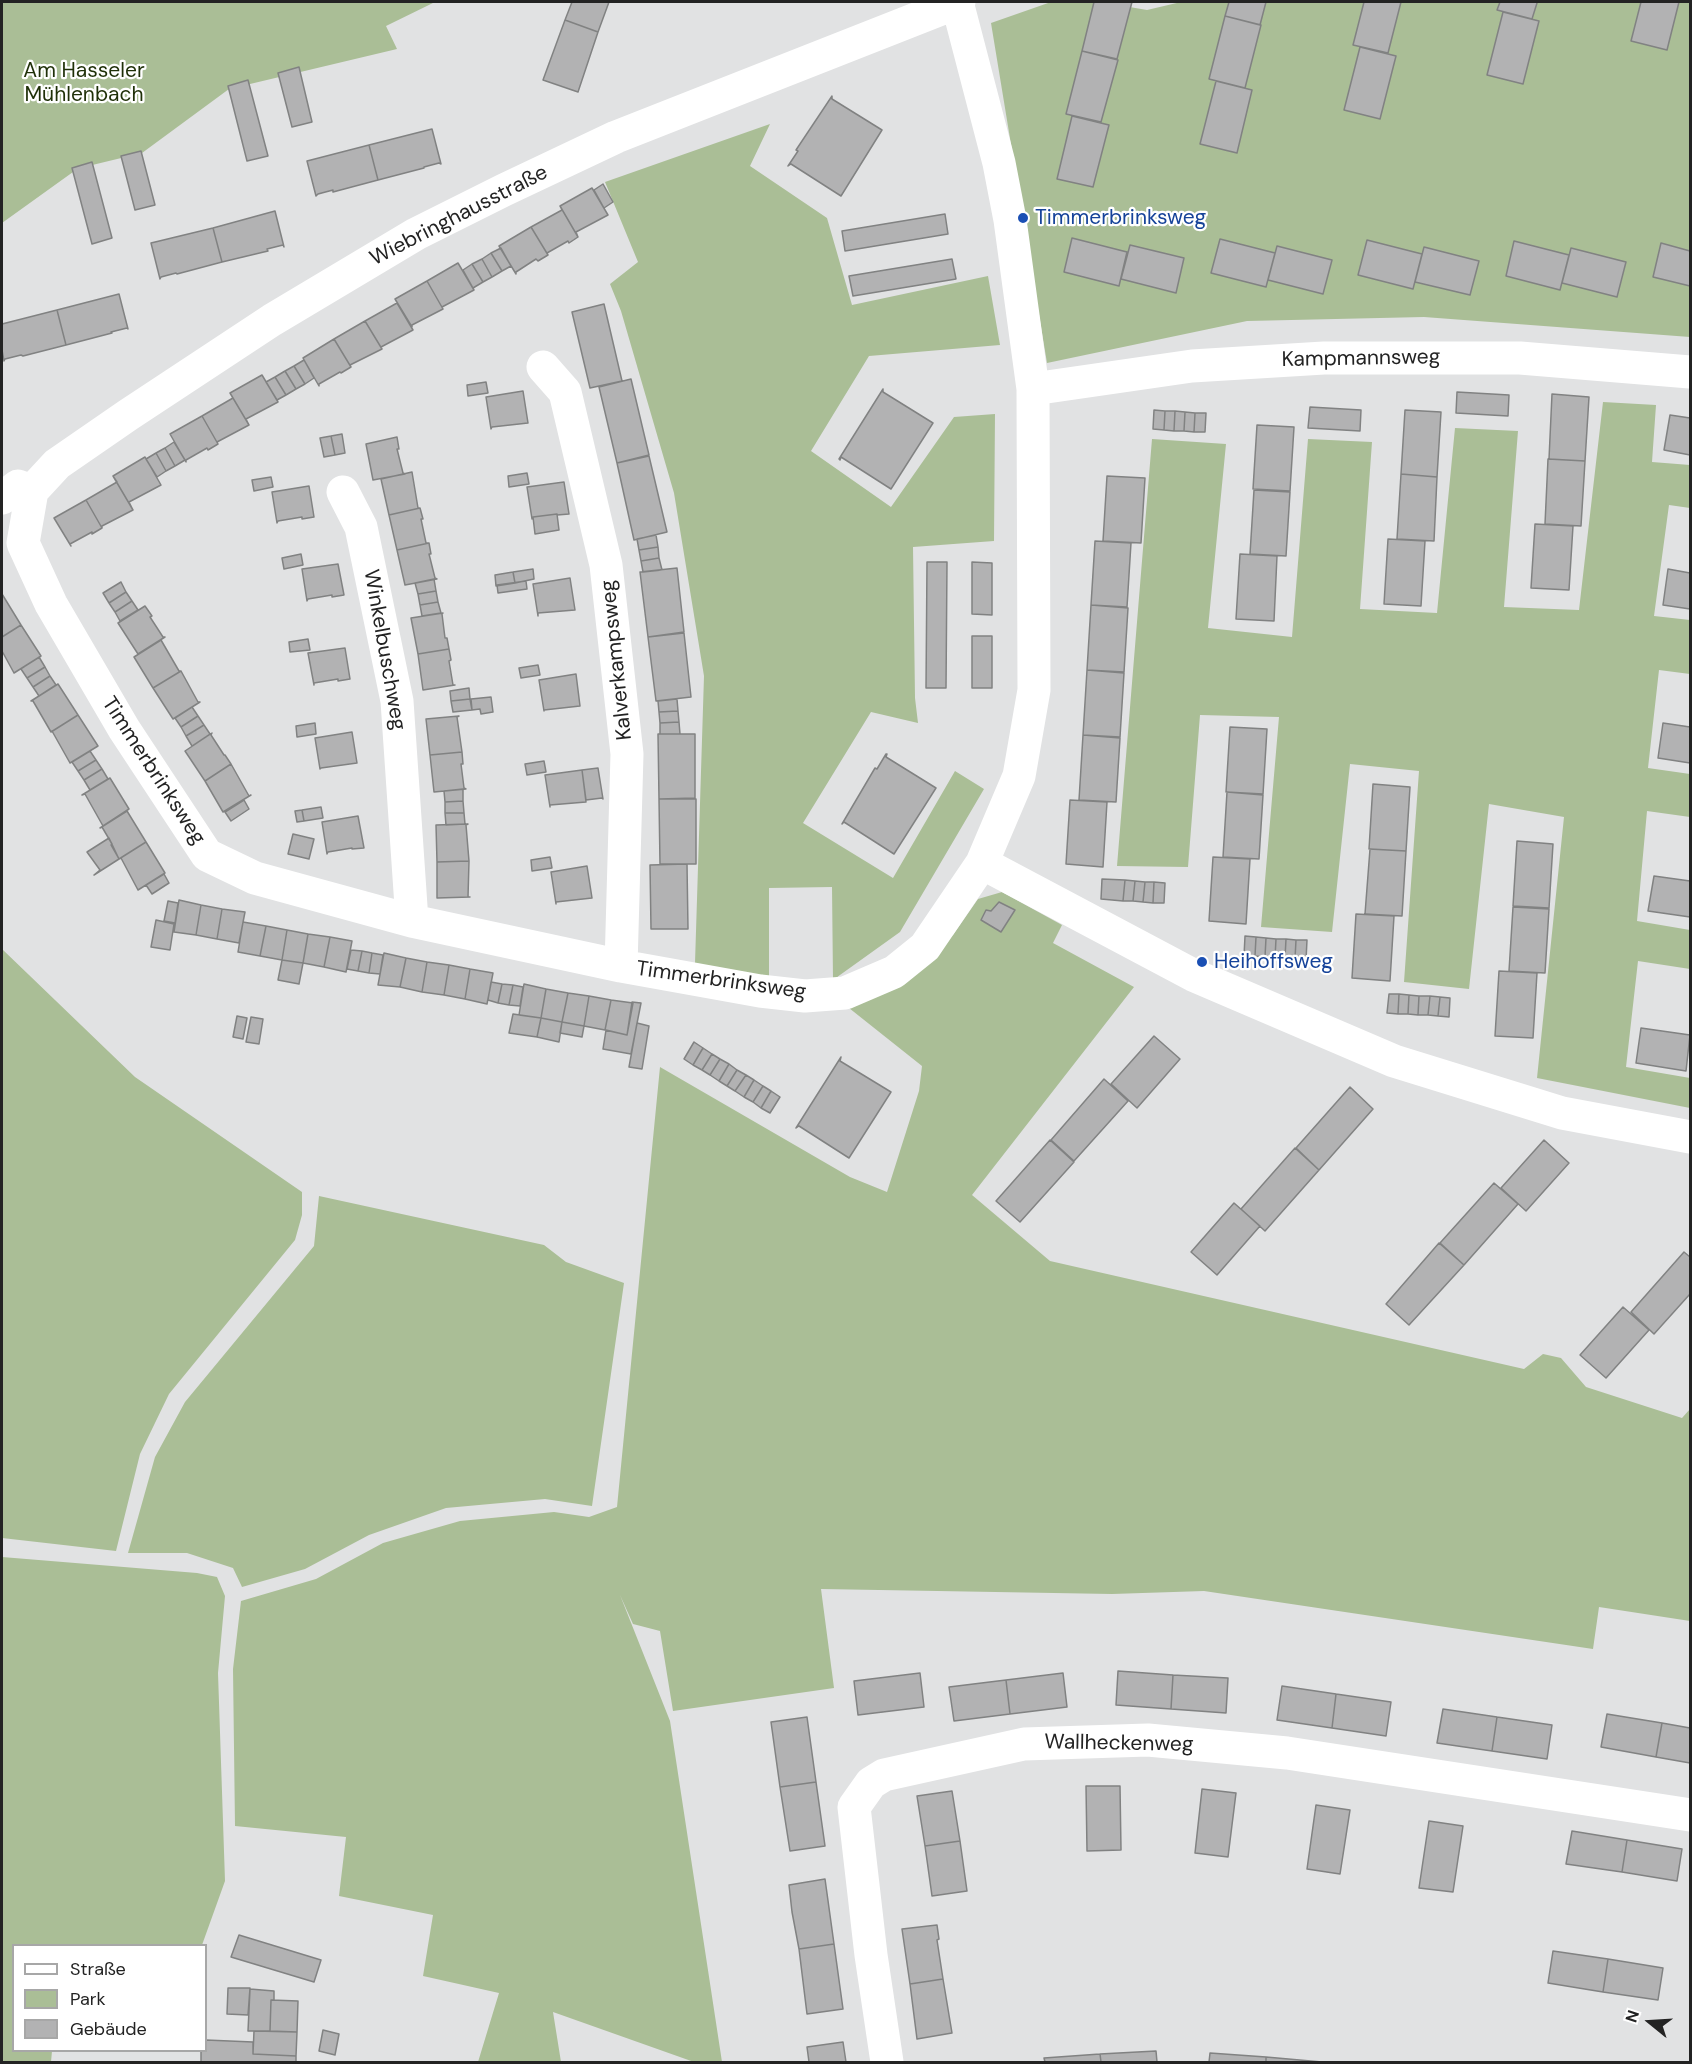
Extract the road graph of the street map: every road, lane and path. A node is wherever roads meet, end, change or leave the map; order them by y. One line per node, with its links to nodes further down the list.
1 (958, 2): 4 (street, Timmerbrinksweg); 6 (street, Wiebringhausstraße)
2 (543, 367): 9 (street, Kalverkampsweg)
3 (1690, 372): 4 (street, Kampmannsweg)
4 (1033, 389): 7 (street, Timmerbrinksweg)
5 (343, 492): 8 (street, Winkelbuschweg)
6 (17, 495): 8 (street, Timmerbrinksweg)
7 (982, 863): 9 (street, Timmerbrinksweg); 10 (street)
8 (412, 921): 9 (street, Timmerbrinksweg)
9 (621, 966)
10 (1690, 1137)
11 (1690, 1815): 12 (street, Wallheckenweg)
12 (887, 2062)

